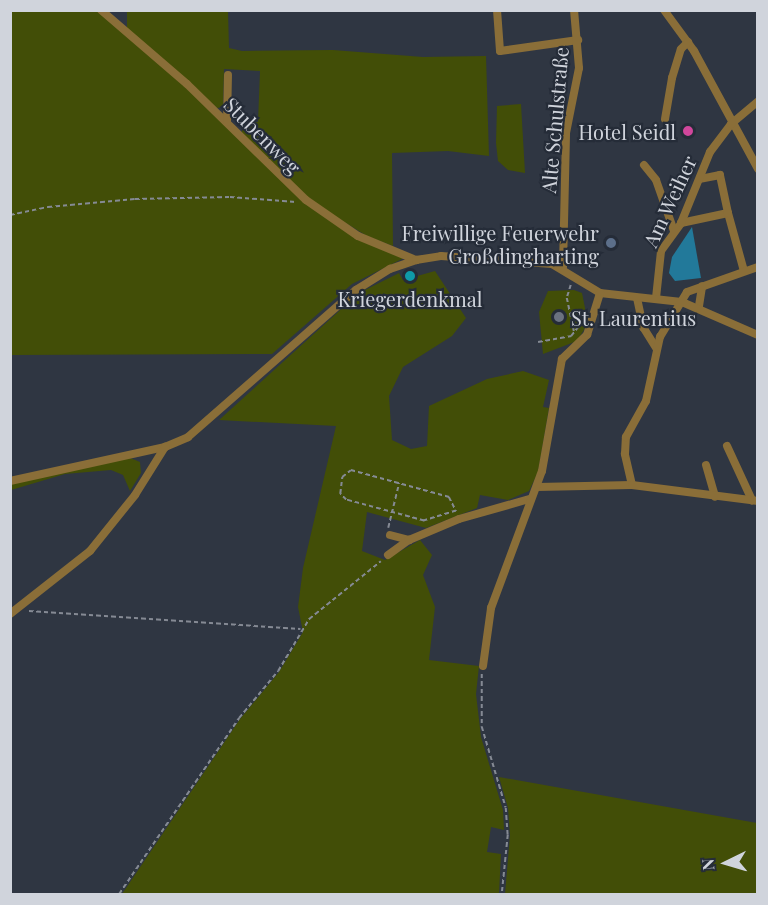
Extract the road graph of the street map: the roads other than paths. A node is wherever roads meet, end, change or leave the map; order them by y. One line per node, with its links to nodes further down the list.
1 (101, 10): 10 (street, Stubenweg)
2 (497, 10): 5 (street)
3 (574, 10): 5 (street, Alte Schulstraße)
4 (664, 10): 6 (street)
5 (578, 40): 19 (street, Alte Schulstraße)
6 (688, 42): 9 (street); 11 (street)
7 (228, 75): 10 (street)
8 (758, 101): 11 (street, Am Weiher)
9 (665, 119)
10 (227, 123): 18 (street, Stubenweg)
11 (731, 124): 13 (street); 14 (street, Am Weiher)
12 (644, 165): 17 (street)
13 (758, 169)
14 (700, 179): 15 (street); 16 (street, Am Weiher)
15 (728, 213): 16 (street); 21 (street)
16 (681, 223): 17 (street, Am Weiher)
17 (674, 231): 25 (street, Am Weiher)
18 (416, 260): 19 (street); 31 (street)
19 (563, 267): 23 (street)
20 (758, 267): 21 (street)
21 (744, 271): 22 (street)
22 (702, 286): 26 (street); 27 (street)
23 (600, 293): 24 (street); 35 (street)
24 (637, 298): 25 (street); 29 (street)
25 (656, 298): 26 (street)
26 (682, 302): 27 (street); 29 (street)
27 (699, 306): 28 (street)
28 (758, 335)
29 (656, 348): 34 (street)
30 (727, 446): 38 (street)
31 (165, 447): 33 (street); 42 (street)
32 (706, 465): 36 (street)
33 (10, 481)
34 (632, 485): 35 (street); 36 (street)
35 (537, 487): 37 (street)
36 (715, 497): 38 (street)
37 (530, 499): 40 (street); 43 (street)
38 (755, 500)
39 (390, 535): 40 (street)
40 (410, 540): 41 (street)
41 (388, 555)
42 (10, 614)
43 (483, 666)

